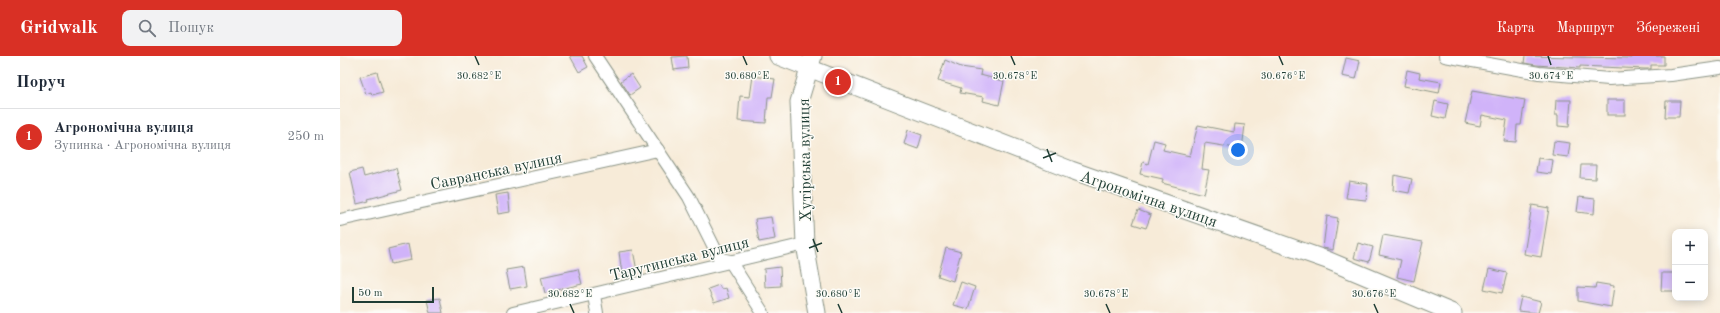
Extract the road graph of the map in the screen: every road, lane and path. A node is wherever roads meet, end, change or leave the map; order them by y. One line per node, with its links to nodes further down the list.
1 (596, 56): 6 (street)
2 (778, 56): 4 (street, Агрономічна вулиця)
3 (1444, 56): 5 (street)
4 (811, 62): 8 (street, Хутірська вулиця); 15 (street, Агрономічна вулиця)
5 (1720, 68)
6 (658, 150): 7 (street, Савранська вулиця); 9 (street)
7 (340, 220)
8 (805, 244): 9 (street, Тарутинська вулиця); 14 (street, Хутірська вулиця)
9 (730, 261): 10 (street, Тарутинська вулиця); 13 (street)
10 (594, 295): 11 (street, Тарутинська вулиця); 12 (street)
11 (513, 313)
12 (597, 313)
13 (763, 313)
14 (817, 313)
15 (1452, 313)

